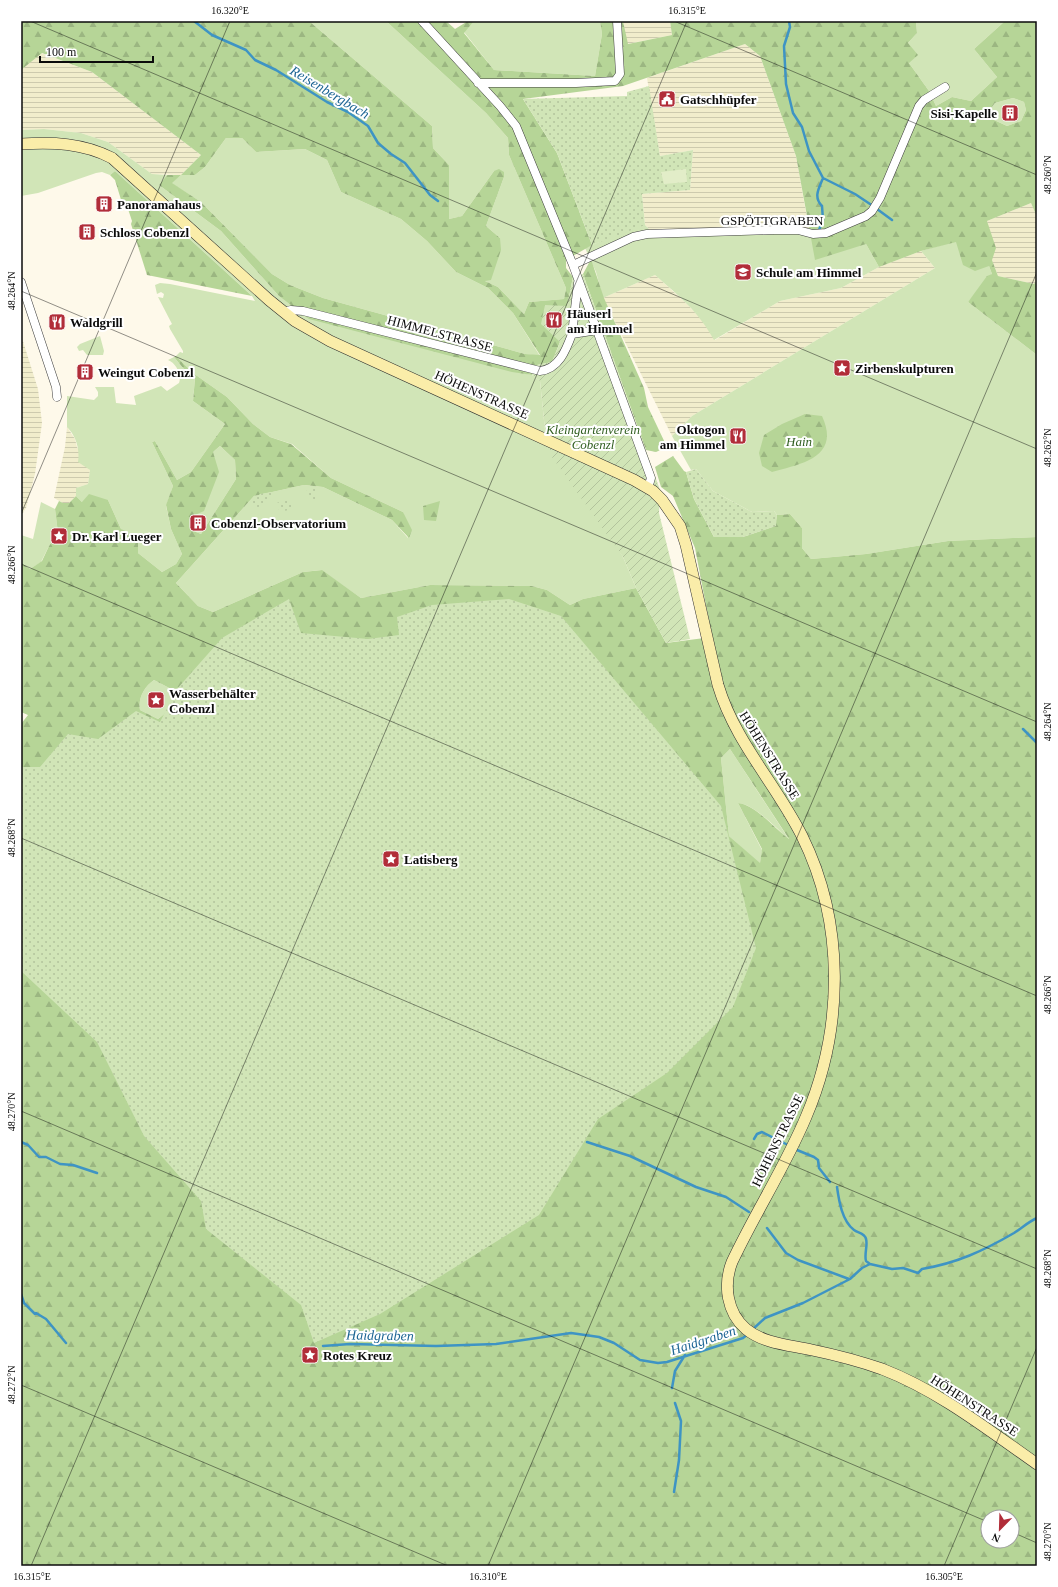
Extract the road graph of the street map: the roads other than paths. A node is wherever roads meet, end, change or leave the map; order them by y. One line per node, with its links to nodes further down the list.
1 (422, 21): 3 (street, HIMMELSTRASSE)
2 (617, 21): 3 (street)
3 (478, 83): 6 (street, HIMMELSTRASSE)
4 (945, 87): 6 (street, GSPÖTTGRABEN)
5 (21, 144): 9 (street, HÖHENSTRASSE)
6 (574, 265): 7 (street, HIMMELSTRASSE)
7 (578, 279): 10 (street, HIMMELSTRASSE); 11 (street, HIMMELSTRASSE)
8 (21, 282): 12 (street)
9 (283, 312): 11 (street, HIMMELSTRASSE); 13 (street, HÖHENSTRASSE)
10 (598, 330): 11 (street); 13 (street, HIMMELSTRASSE)
11 (572, 334)
12 (57, 397)
13 (648, 488): 14 (street, HÖHENSTRASSE)
14 (1037, 1464)

